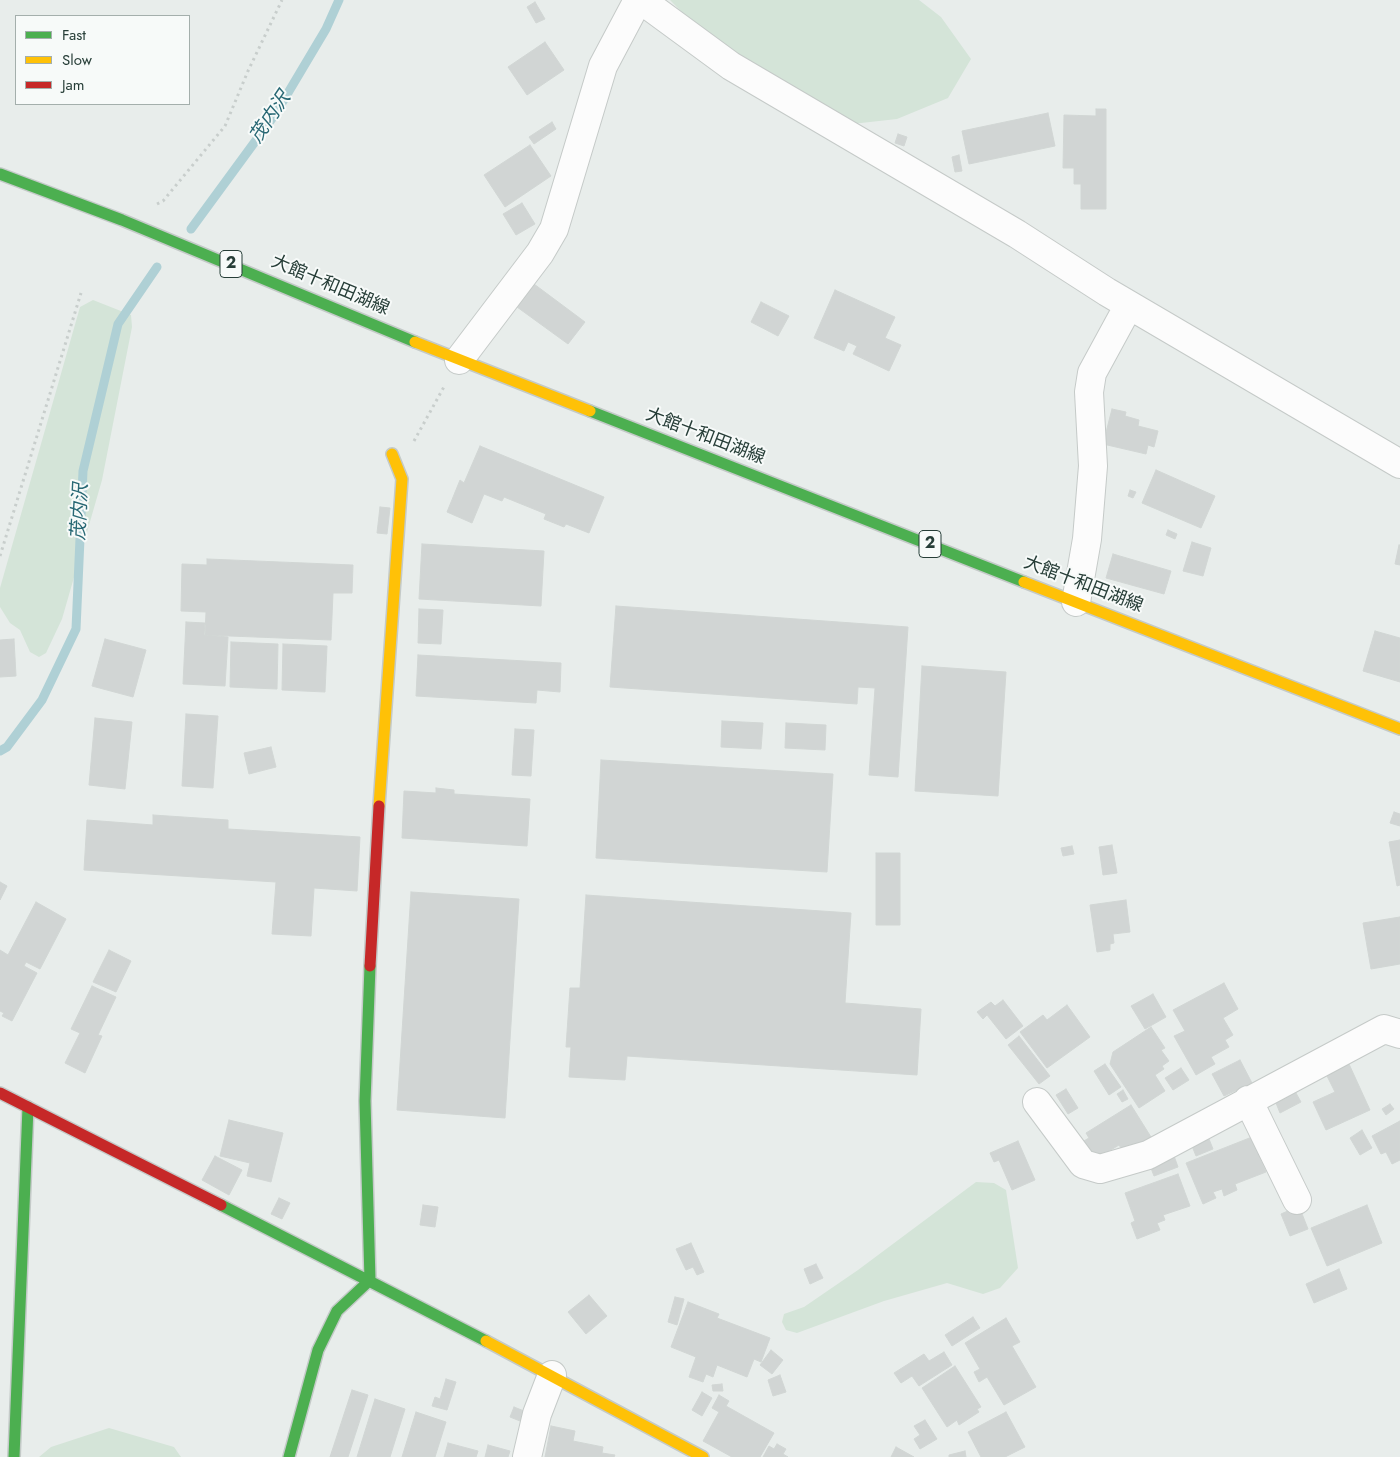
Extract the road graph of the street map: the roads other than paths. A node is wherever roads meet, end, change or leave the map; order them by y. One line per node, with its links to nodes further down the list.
1 (640, 0): 3 (street); 4 (street)
2 (0, 174): 4 (street, 大館十和田湖線 / 2)
3 (1129, 305): 6 (street); 7 (street)
4 (459, 360): 7 (street, 大館十和田湖線 / 2)
5 (392, 454): 15 (street)
6 (1400, 464)
7 (1076, 602): 8 (street, 大館十和田湖線 / 2)
8 (1400, 729)
9 (1400, 1034): 11 (street)
10 (0, 1093): 13 (street)
11 (1248, 1100): 12 (street); 14 (street)
12 (1037, 1102)
13 (28, 1107): 15 (street); 17 (street)
14 (1297, 1200)
15 (370, 1280): 16 (street); 18 (street)
16 (552, 1375): 19 (street); 20 (street)
17 (14, 1457)
18 (289, 1457)
19 (527, 1457)
20 (703, 1457)

